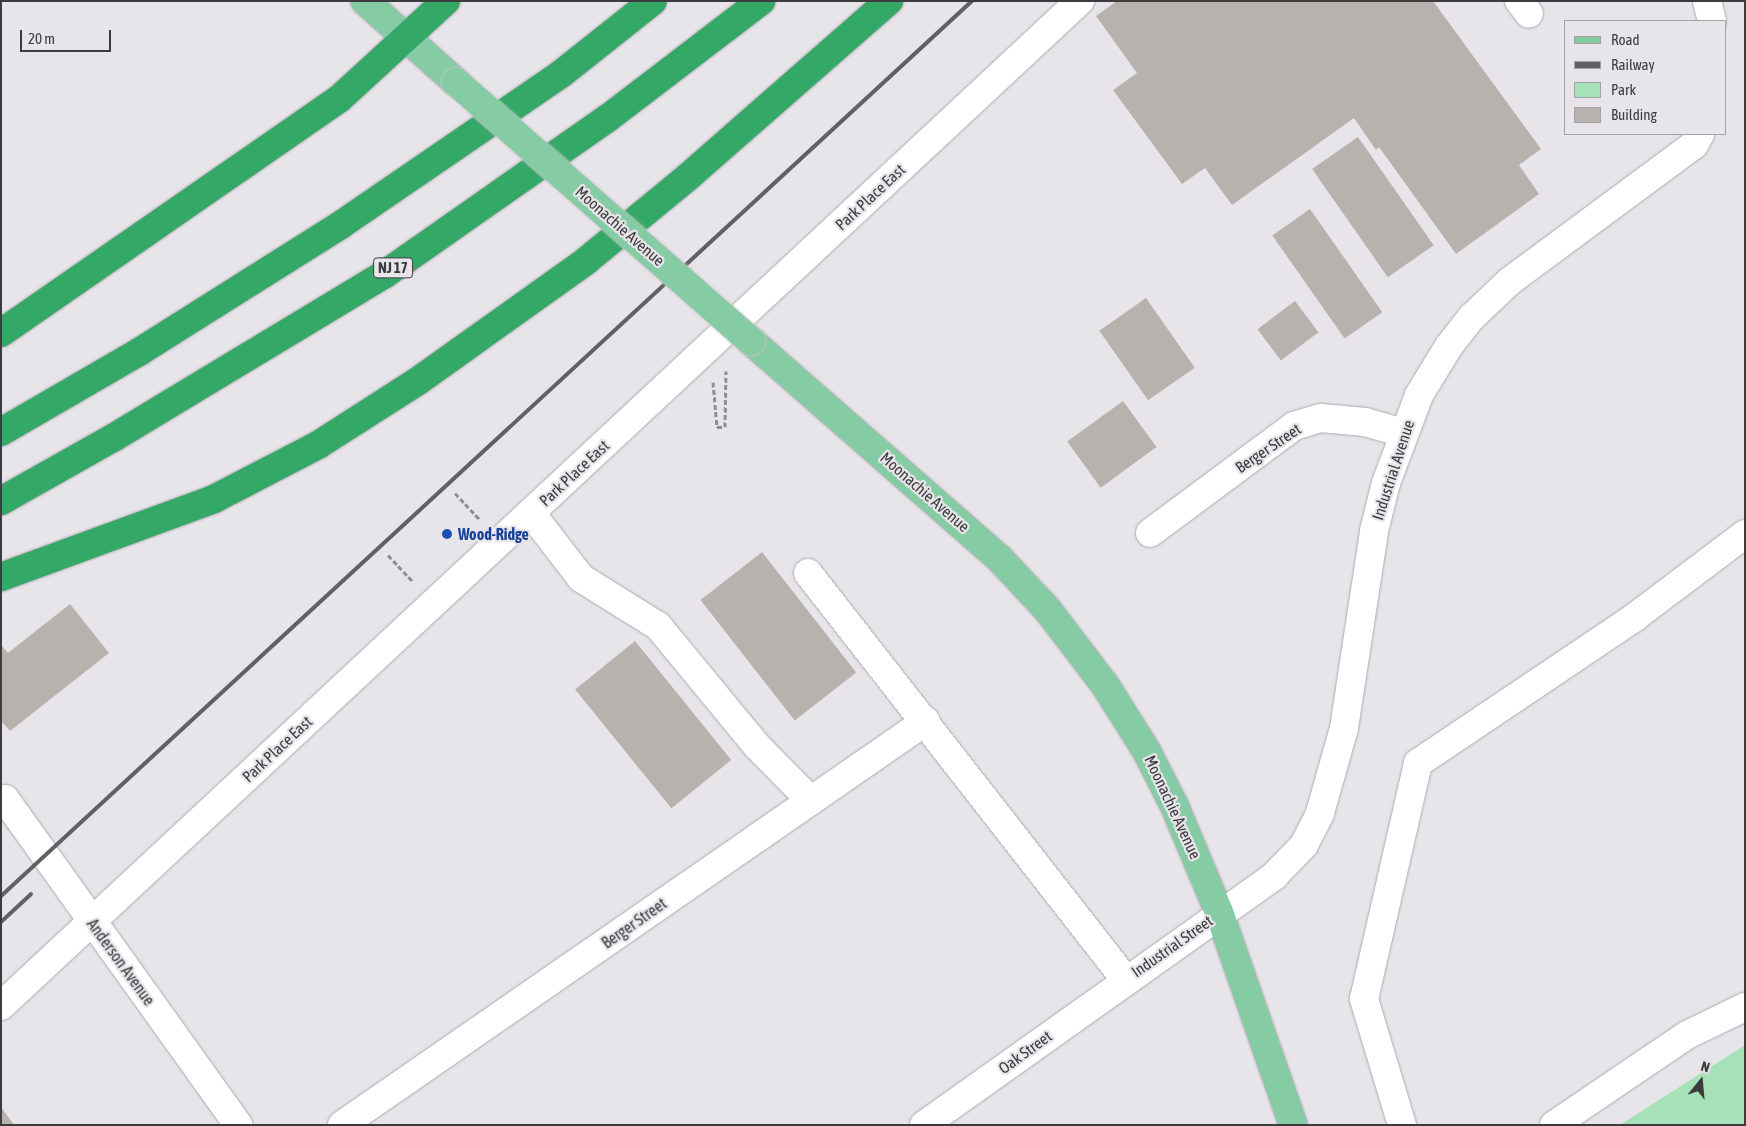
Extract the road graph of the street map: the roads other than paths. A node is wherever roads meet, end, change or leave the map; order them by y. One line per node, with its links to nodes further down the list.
1 (365, 1): 9 (main road, Moonachie Avenue)
2 (446, 1): 9 (highway)
3 (653, 1): 13 (highway)
4 (761, 1): 15 (highway, NJ 17)
5 (888, 1): 11 (highway)
6 (1080, 1): 16 (street, Park Place East)
7 (1707, 1): 8 (street)
8 (1712, 20)
9 (407, 37): 11 (main road, Moonachie Avenue, bridge); 12 (highway)
10 (1699, 135): 14 (street, Industrial Avenue)
11 (625, 230): 20 (highway); 24 (main road, Moonachie Avenue, bridge)
12 (1, 333)
13 (1, 432)
14 (1403, 433): 17 (street, Berger Street); 24 (street, Industrial Avenue)
15 (1, 500)
16 (531, 513): 23 (street); 25 (street, Park Place East)
17 (1150, 533)
18 (1745, 534): 33 (street)
19 (808, 573): 21 (street)
20 (1, 577)
21 (926, 722): 23 (street, Berger Street); 26 (street)
22 (3, 801): 25 (street, Anderson Avenue)
23 (811, 801): 30 (street, Berger Street)
24 (1219, 912): 26 (street, Industrial Street); 32 (main road, Moonachie Avenue)
25 (92, 922): 27 (street, Park Place East); 29 (street, Anderson Avenue)
26 (1125, 979): 31 (street, Oak Street)
27 (1, 1006)
28 (1745, 1007): 34 (street)
29 (238, 1125)
30 (342, 1125)
31 (924, 1125)
32 (1293, 1125)
33 (1402, 1125)
34 (1554, 1125)

